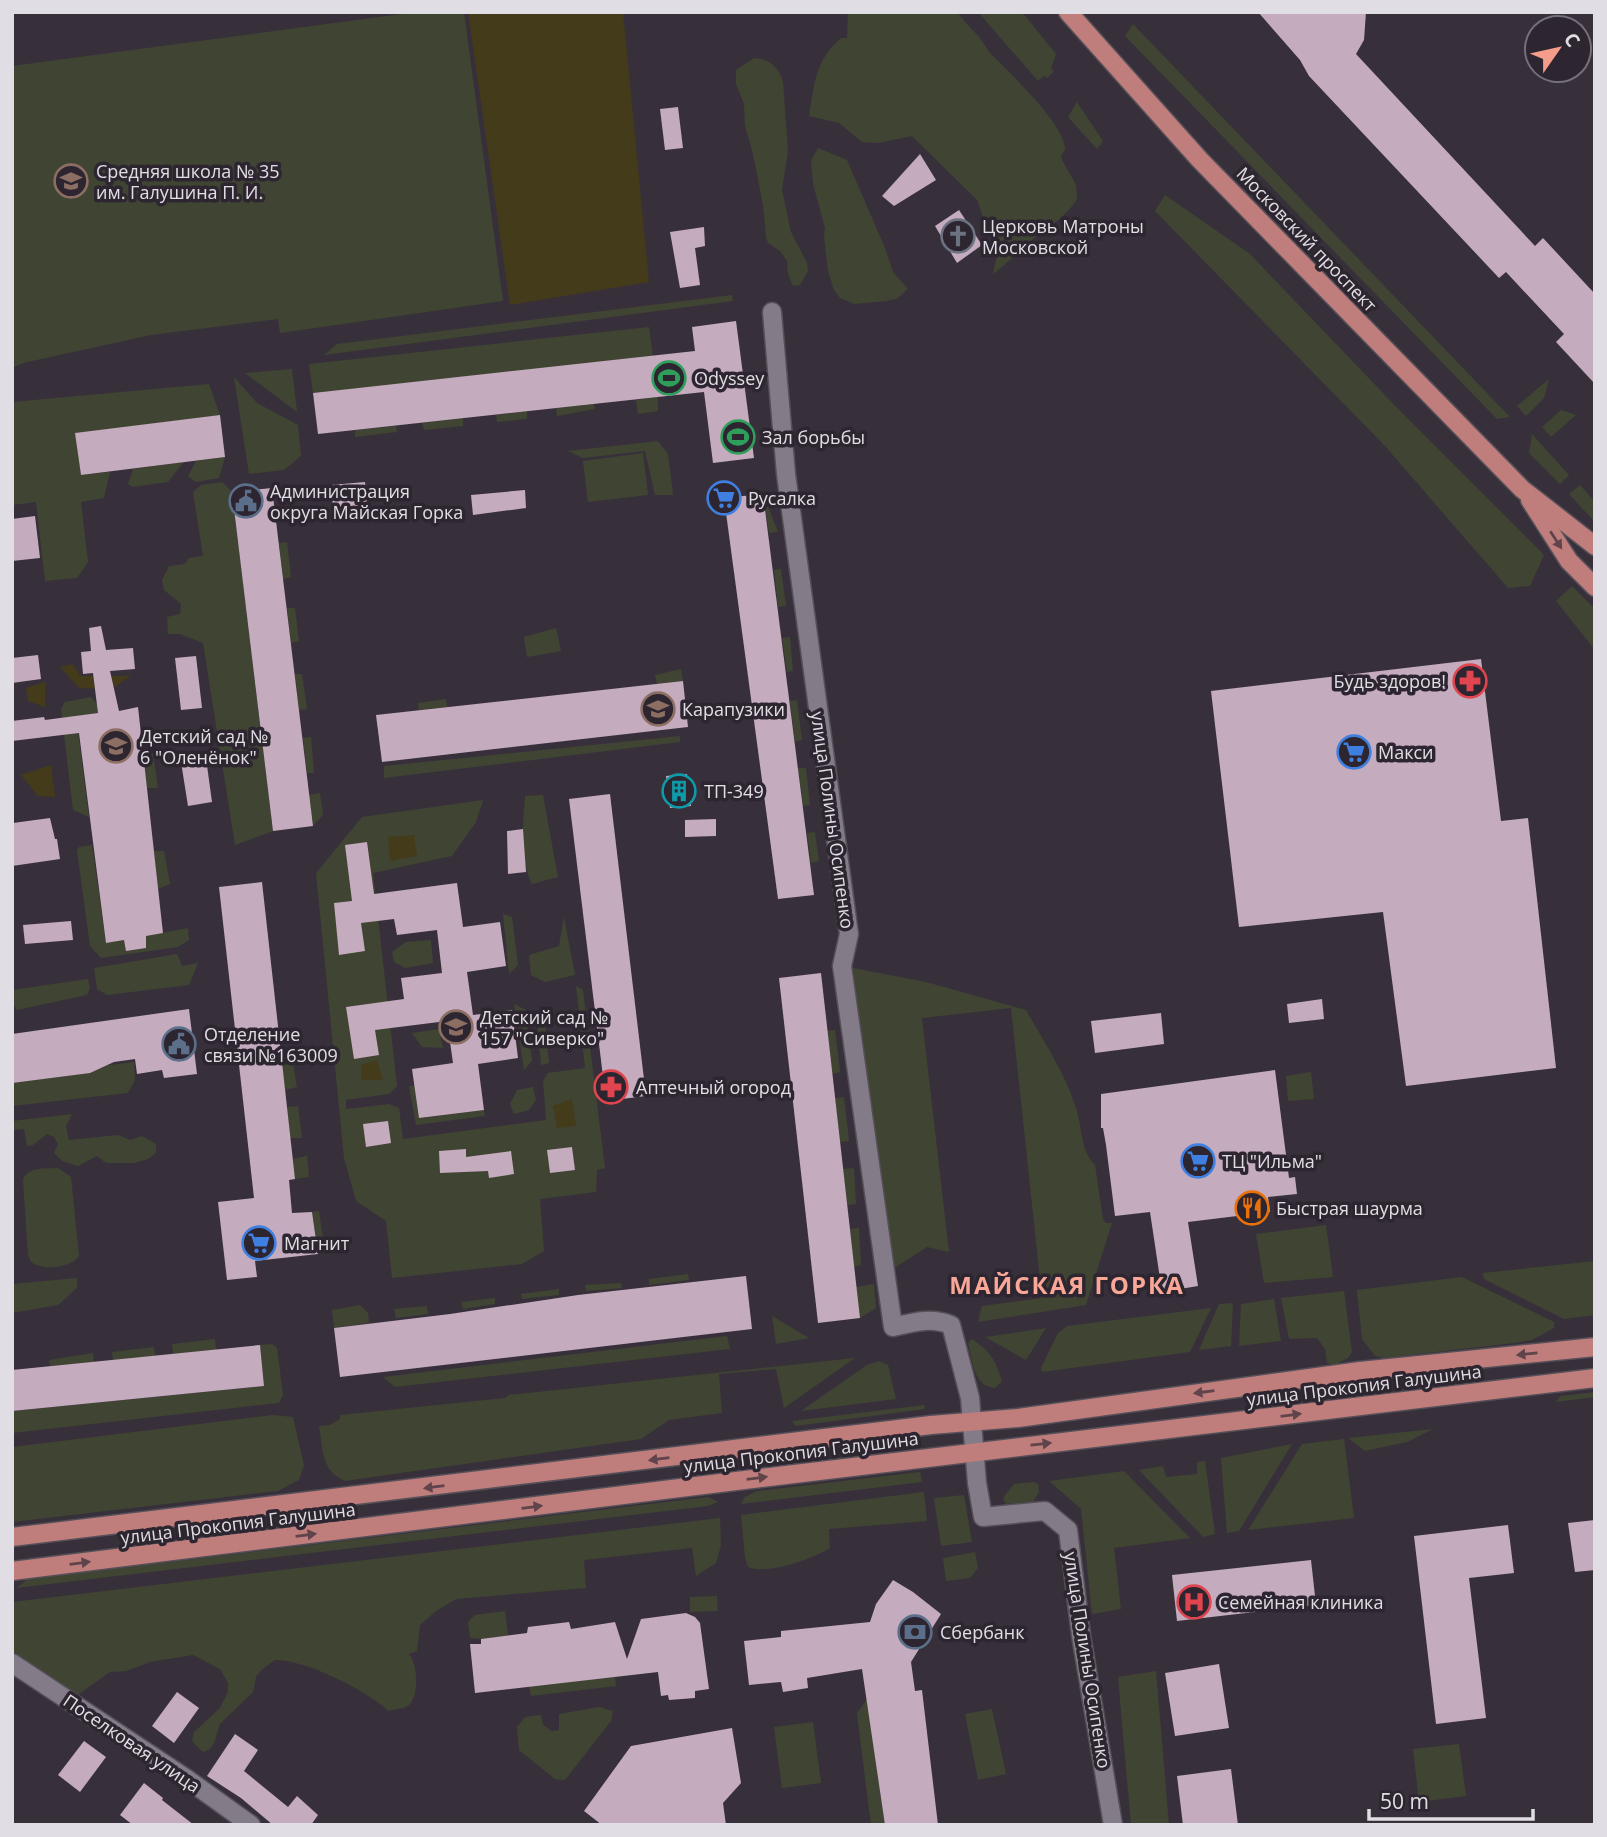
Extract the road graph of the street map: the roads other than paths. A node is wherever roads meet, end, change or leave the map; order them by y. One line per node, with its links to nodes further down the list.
1 (1068, 12): 3 (main road, Московский проспект)
2 (772, 312): 8 (street, улица Полины Осипенко)
3 (1522, 489): 4 (main road, Московский проспект); 5 (main road, Московский проспект, one-way to 5)
4 (1595, 546)
5 (1595, 587)
6 (1595, 1347): 8 (main road, улица Прокопия Галушина, one-way to 8)
7 (1595, 1378): 9 (main road, улица Прокопия Галушина, one-way to 7)
8 (971, 1422): 9 (street, улица Полины Осипенко); 10 (main road, улица Прокопия Галушина, one-way to 10)
9 (974, 1454): 11 (main road, улица Прокопия Галушина, one-way to 9); 14 (street, улица Полины Осипенко)
10 (12, 1537)
11 (12, 1571)
12 (12, 1663): 13 (street, Поселковая улица)
13 (251, 1825)
14 (1113, 1825)

